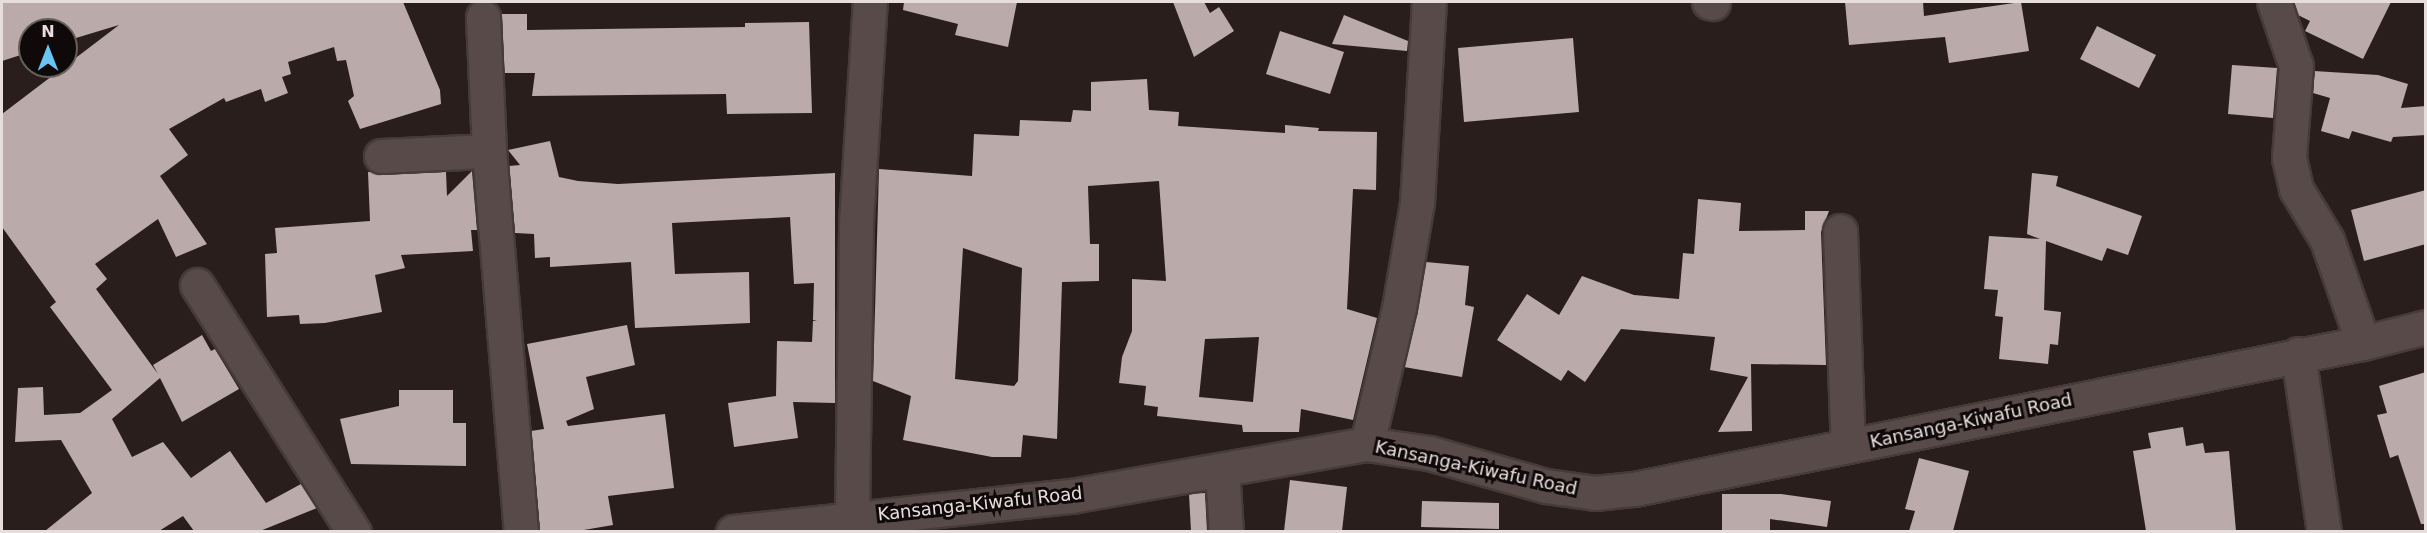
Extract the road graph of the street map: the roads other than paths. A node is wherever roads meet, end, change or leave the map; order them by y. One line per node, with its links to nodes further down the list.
1 (870, 2): 15 (street)
2 (1429, 2): 12 (street)
3 (2274, 2): 10 (street)
4 (483, 17): 5 (street)
5 (489, 151): 6 (street); 17 (street)
6 (381, 156)
7 (1840, 231): 13 (street)
8 (197, 285): 16 (street)
9 (2426, 327): 10 (street, Kansanga-Kiwafu Road)
10 (2363, 344): 11 (street, Kansanga-Kiwafu Road)
11 (2298, 354): 13 (street, Kansanga-Kiwafu Road); 20 (street)
12 (1367, 444): 13 (street, Kansanga-Kiwafu Road); 14 (street, Kansanga-Kiwafu Road)
13 (1848, 446)
14 (1222, 470): 15 (street, Kansanga-Kiwafu Road); 19 (street)
15 (852, 516): 18 (street, Kansanga-Kiwafu Road)
16 (354, 531)
17 (521, 531)
18 (733, 531)
19 (1226, 531)
20 (2324, 531)

